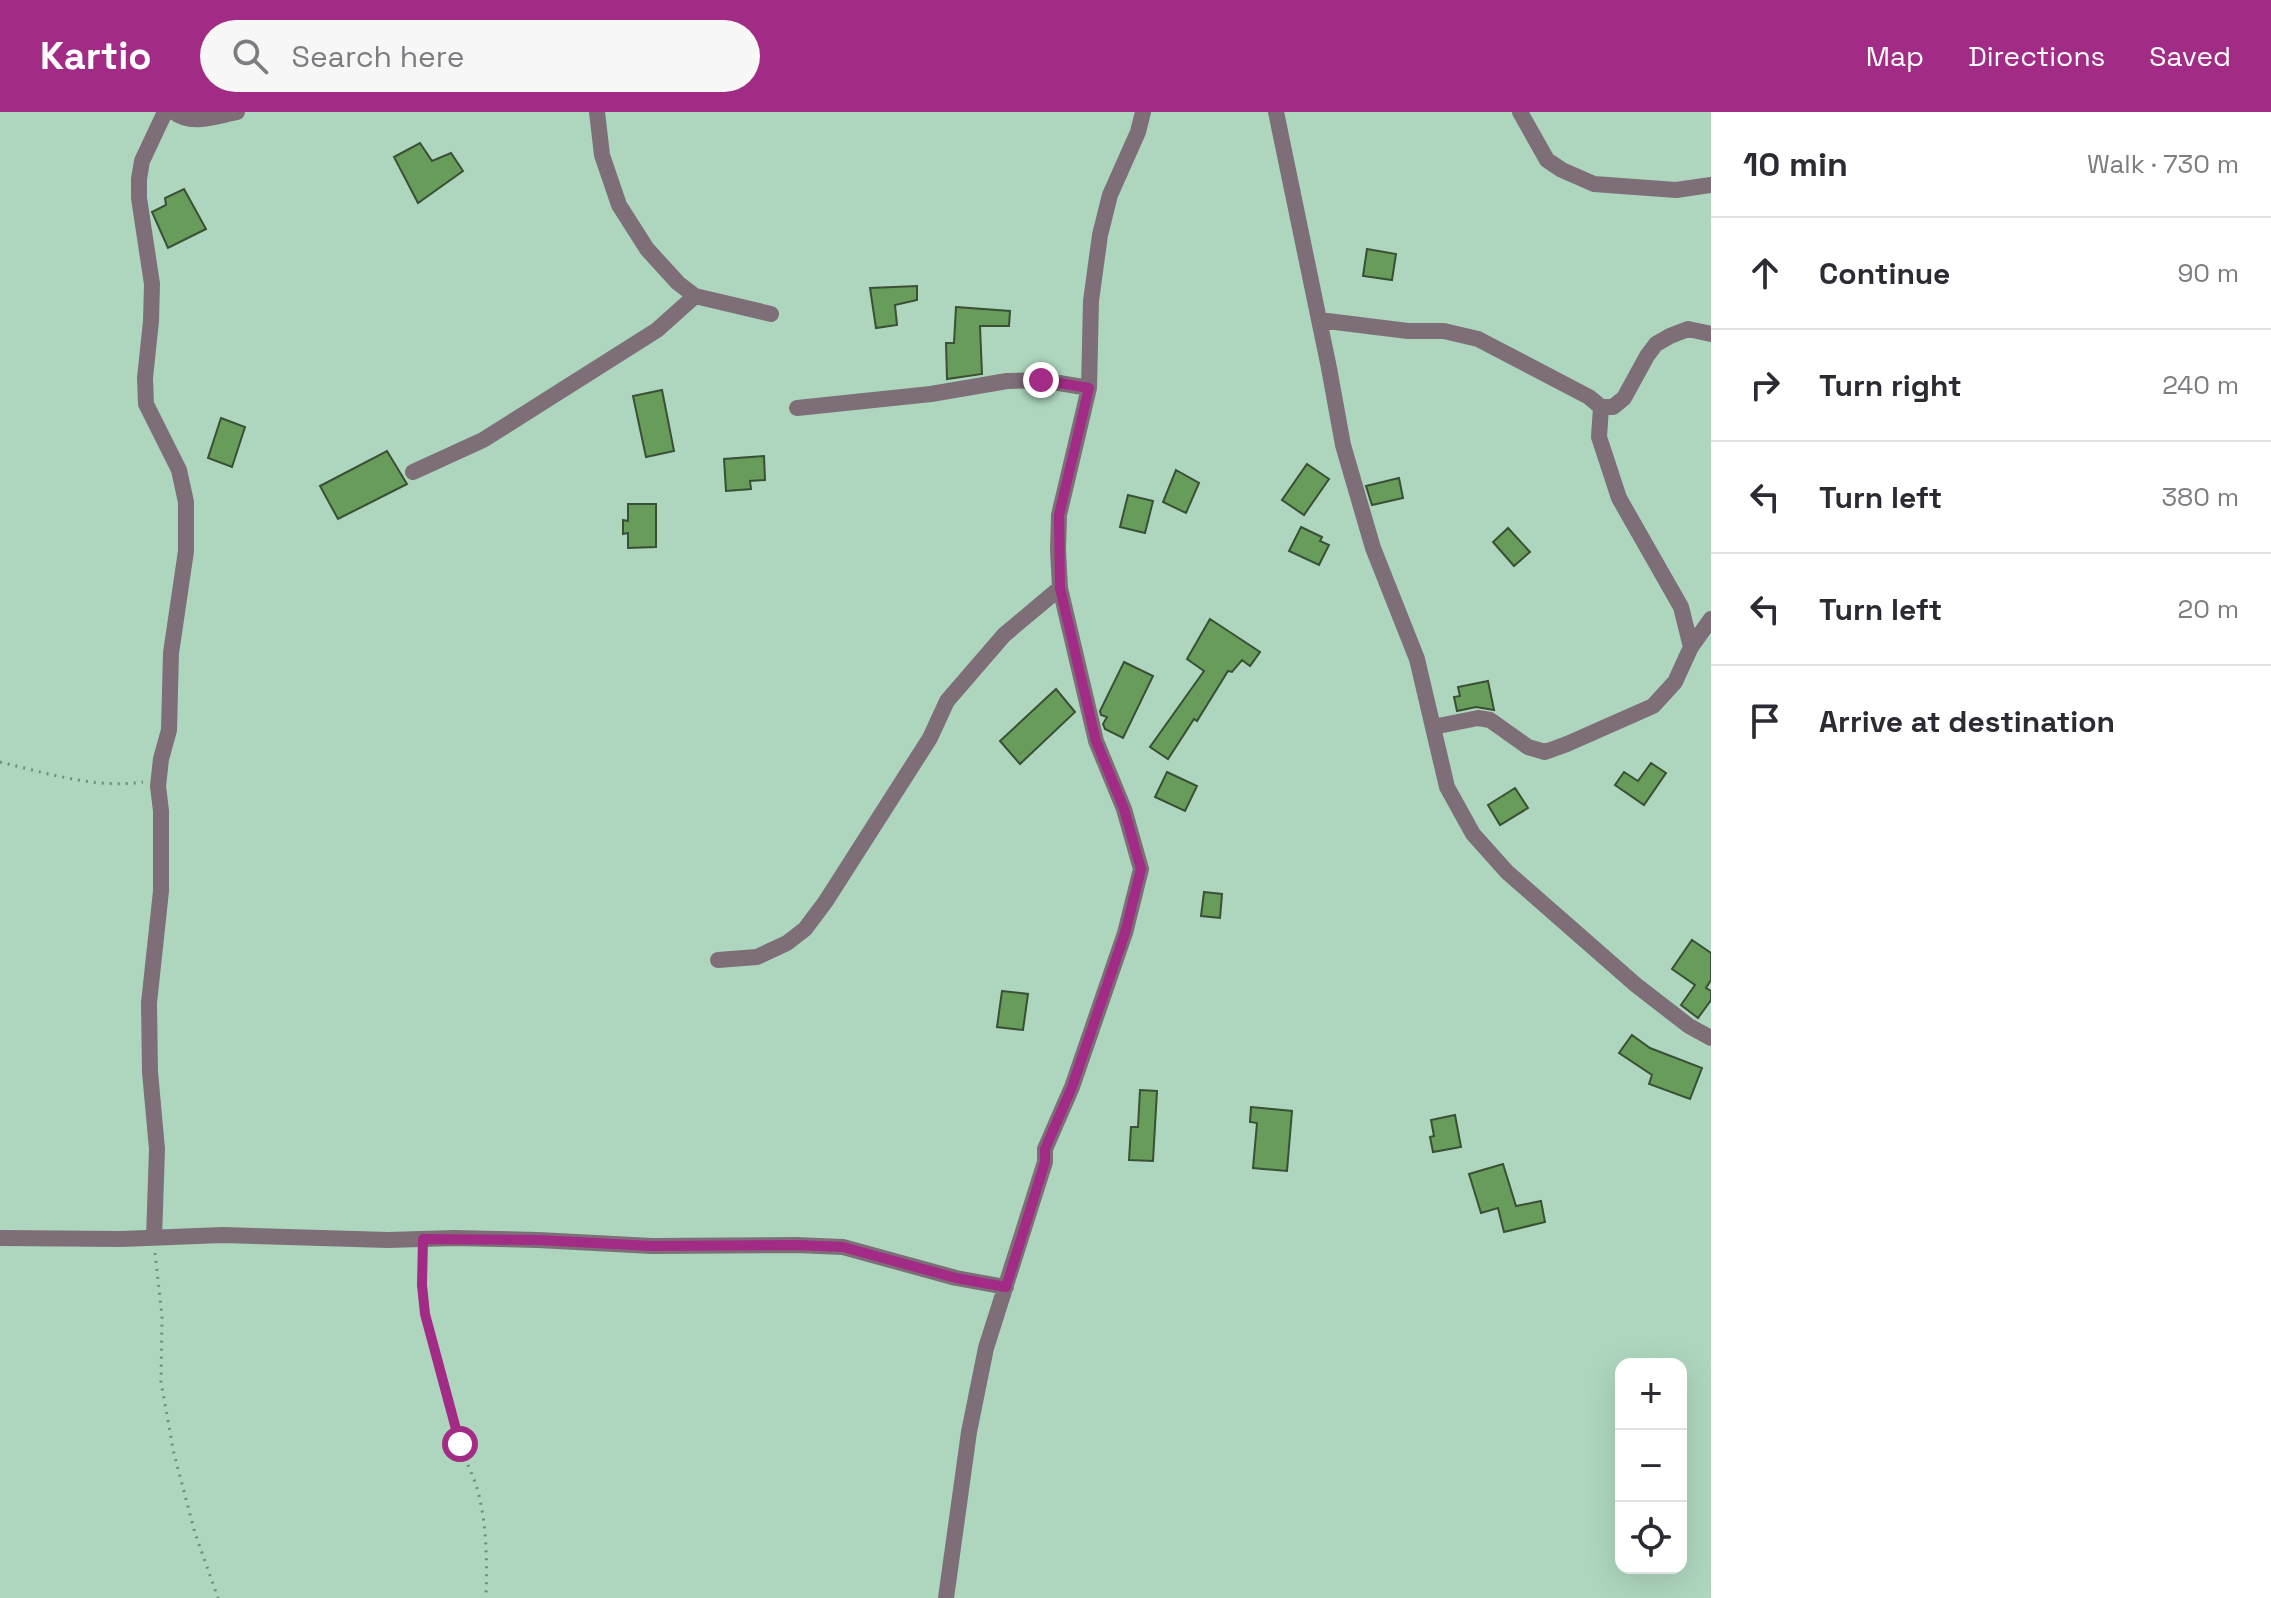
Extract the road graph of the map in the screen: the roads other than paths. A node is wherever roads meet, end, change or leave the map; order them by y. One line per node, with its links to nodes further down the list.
1 (165, 112): 24 (street)
2 (174, 112): 3 (street)
3 (237, 112)
4 (597, 112): 9 (street)
5 (1143, 112): 13 (street)
6 (1276, 112): 11 (street)
7 (1520, 112): 8 (street)
8 (1711, 185)
9 (695, 296): 10 (street); 16 (street)
10 (771, 314)
11 (1319, 320): 14 (street); 20 (street)
12 (1711, 334): 14 (street)
13 (1089, 388): 15 (street); 17 (street)
14 (1601, 407): 19 (street)
15 (797, 408)
16 (413, 472)
17 (1060, 588): 21 (street); 25 (street)
18 (1711, 619): 19 (street)
19 (1691, 647): 20 (street)
20 (1433, 727): 22 (street)
21 (718, 960)
22 (1711, 1038)
23 (0, 1238): 24 (street)
24 (154, 1238): 25 (street)
25 (1006, 1287): 26 (street)
26 (946, 1598)

